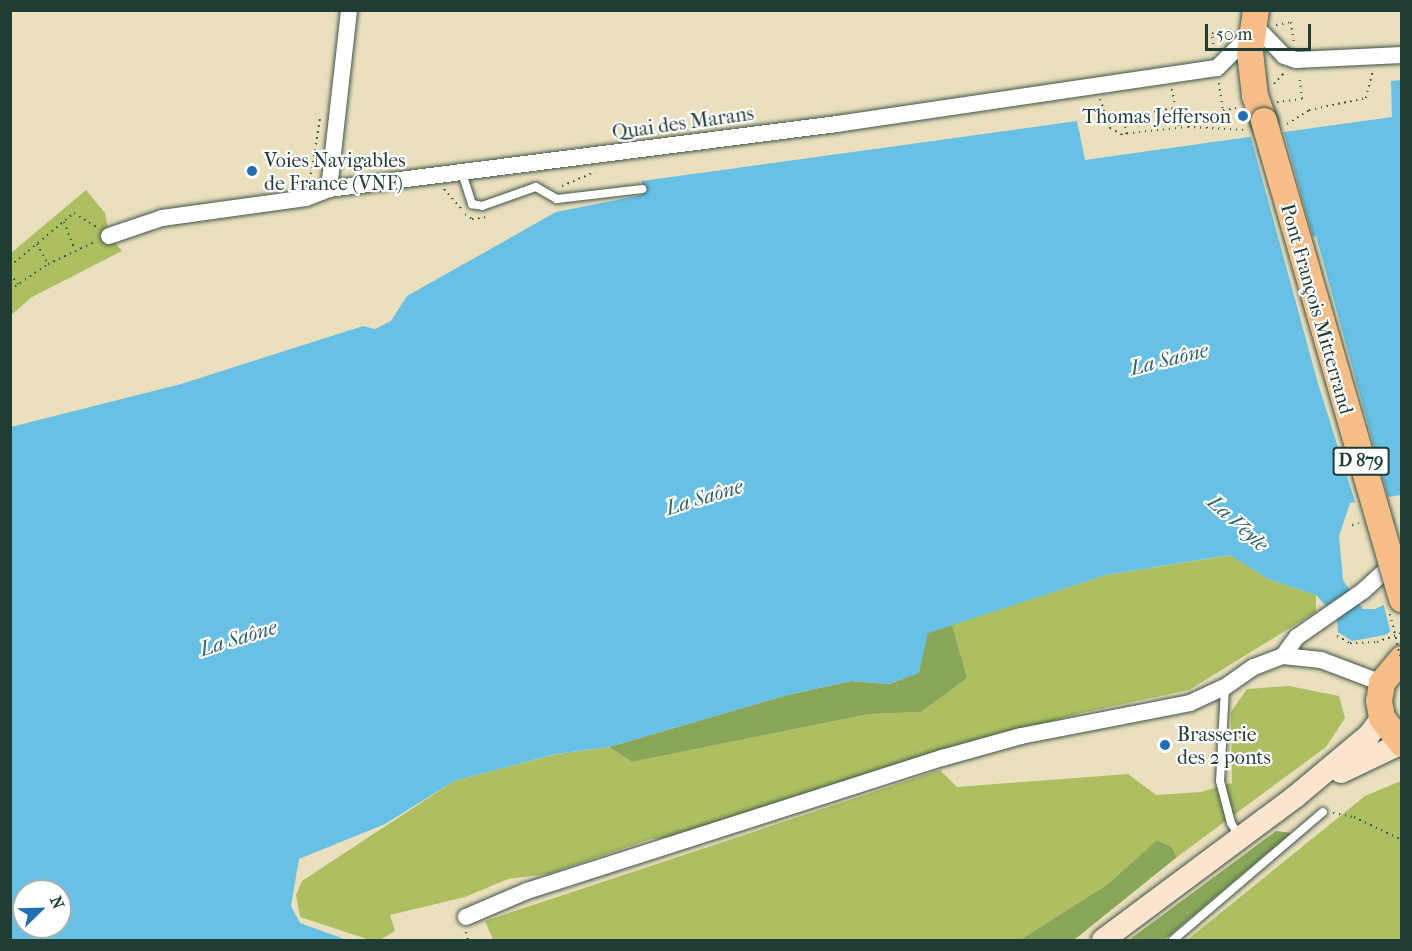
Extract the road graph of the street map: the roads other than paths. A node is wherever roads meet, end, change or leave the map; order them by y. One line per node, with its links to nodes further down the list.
1 (349, 10): 5 (street)
2 (1259, 22): 3 (street); 4 (street, Quai des Marans); 9 (main road, Pont François Mitterrand / D 879, bridge)
3 (1401, 55)
4 (462, 173): 5 (street, Quai des Marans); 6 (lane)
5 (329, 189): 7 (street, Quai des Marans)
6 (642, 189)
7 (108, 236)
8 (1401, 556): 10 (street)
9 (1401, 600)
10 (1283, 656): 12 (street); 13 (street)
11 (1401, 659): 12 (main road)
12 (1382, 683): 14 (main road)
13 (1225, 687): 18 (lane); 19 (street)
14 (1382, 718): 15 (main road); 16 (main road)
15 (1401, 744): 16 (main road)
16 (1295, 798): 18 (main road)
17 (1323, 812): 21 (lane)
18 (1241, 838): 20 (main road)
19 (466, 916)
20 (1103, 940)
21 (1173, 940)

